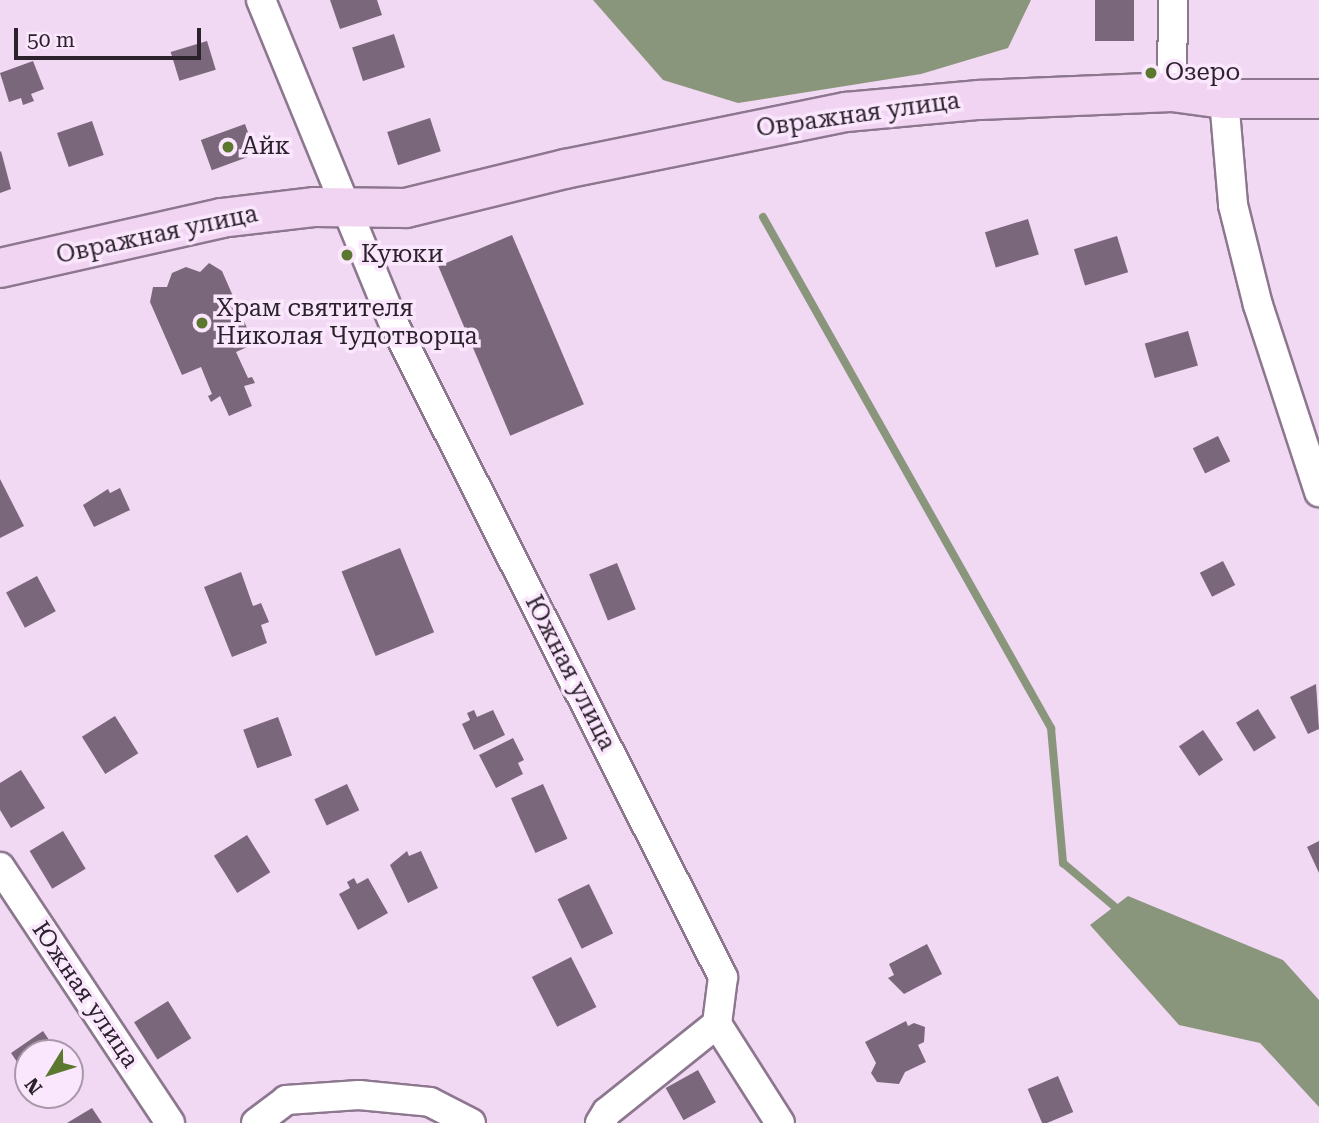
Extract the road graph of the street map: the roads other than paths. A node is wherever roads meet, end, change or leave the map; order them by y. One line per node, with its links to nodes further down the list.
1 (261, 0): 6 (street, Южная улица)
2 (1173, 0): 3 (street)
3 (1172, 92): 4 (street, Овражная улица); 6 (street, Овражная улица)
4 (1224, 99): 5 (street, Овражная улица); 8 (street)
5 (1319, 99)
6 (331, 207): 7 (street, Овражная улица); 10 (street, Южная улица)
7 (0, 268)
8 (1319, 492)
9 (0, 867): 11 (street, Южная улица)
10 (718, 1024): 14 (street); 15 (street)
11 (170, 1123)
12 (256, 1123): 13 (street)
13 (471, 1123)
14 (600, 1123)
15 (780, 1123)

